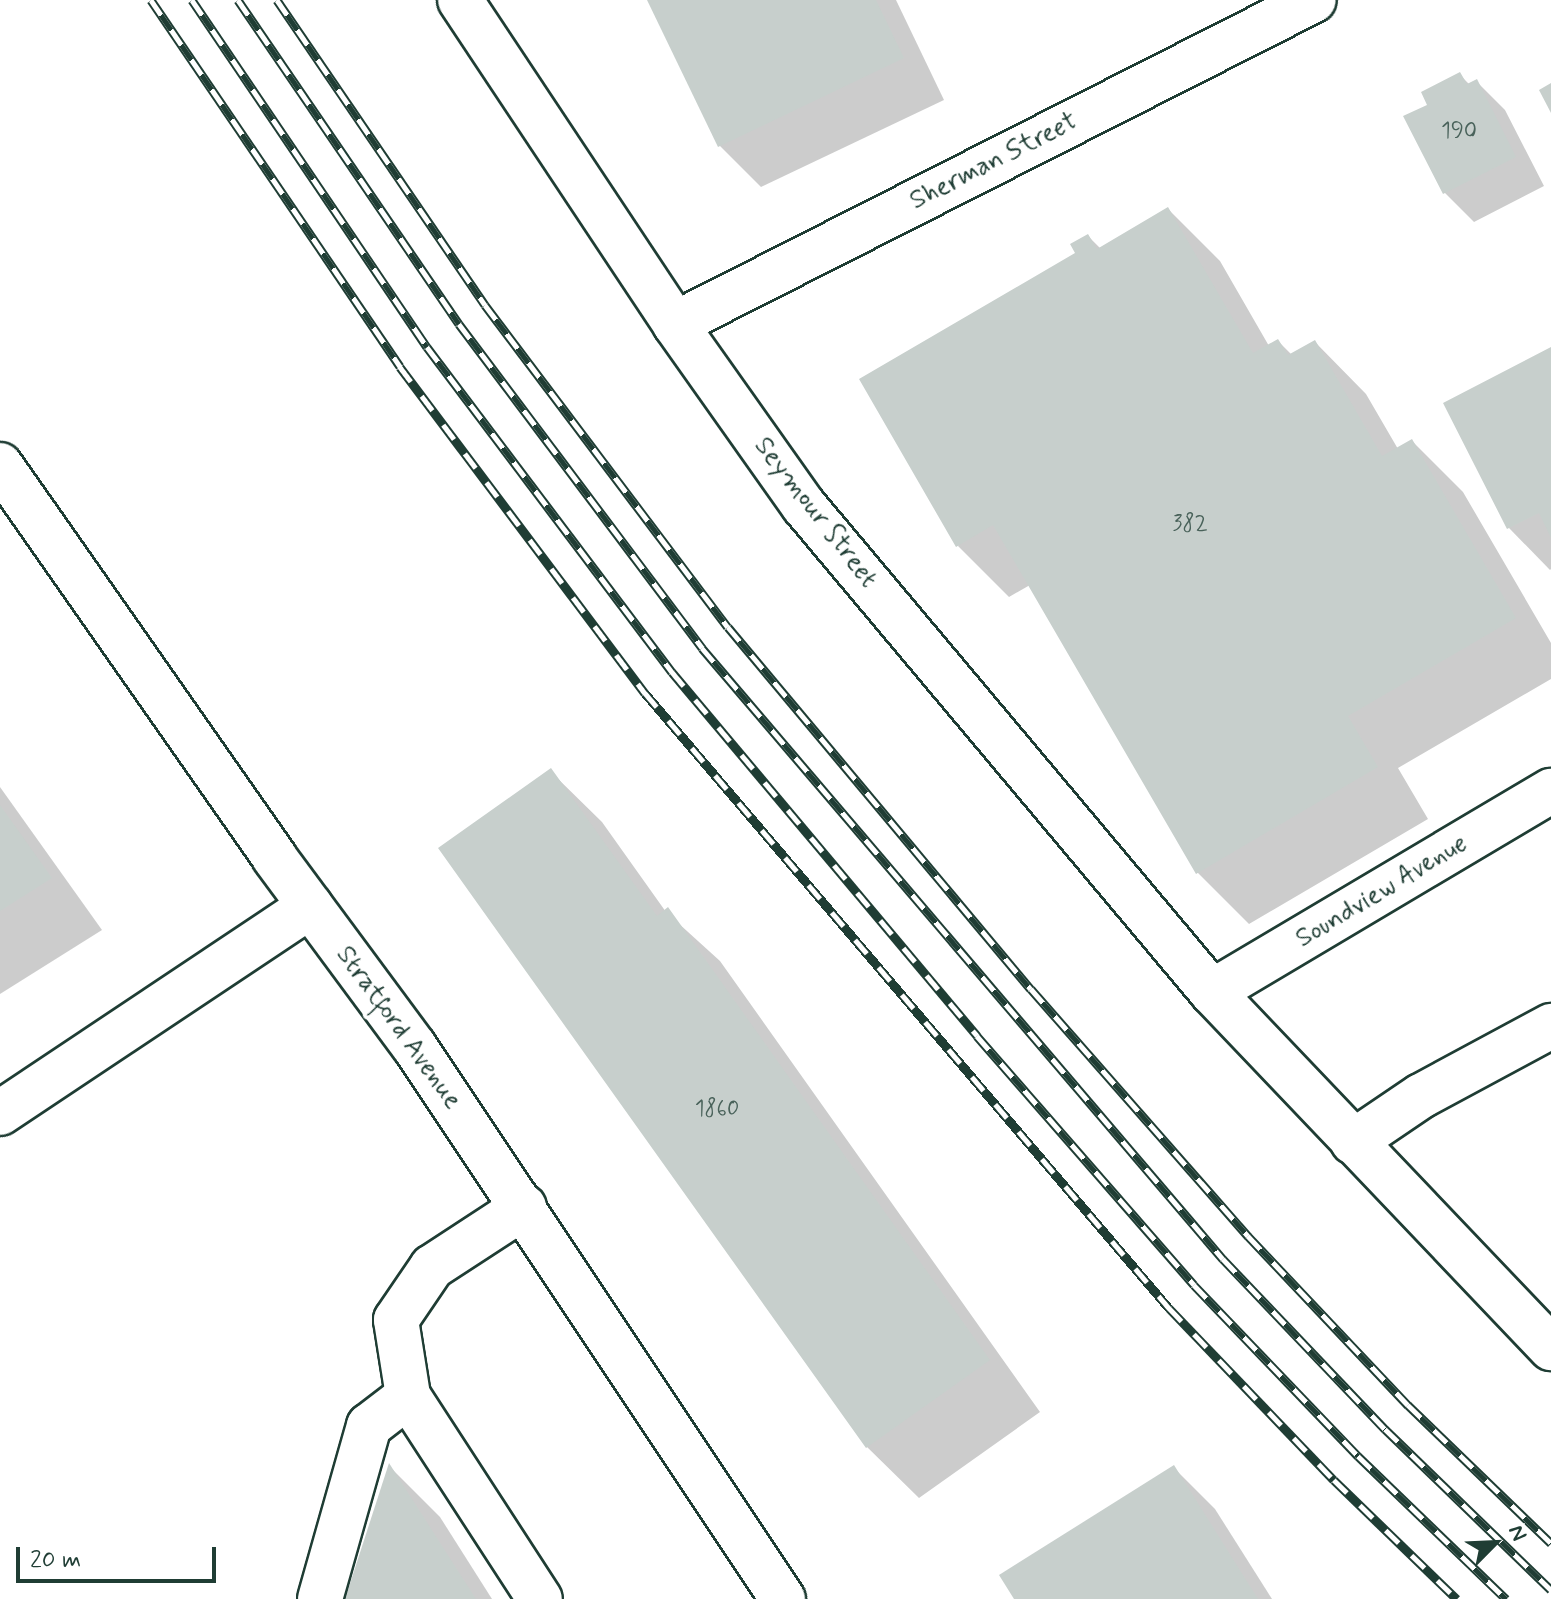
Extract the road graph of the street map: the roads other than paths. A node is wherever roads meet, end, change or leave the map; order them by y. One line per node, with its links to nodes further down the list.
1 (460, 0): 3 (street, Seymour Street)
2 (1314, 0): 3 (street, Sherman Street)
3 (675, 324): 7 (street, Seymour Street)
4 (0, 465): 6 (street, Stratford Avenue)
5 (1551, 791): 7 (street, Soundview Avenue)
6 (310, 906): 9 (street); 11 (street, Stratford Avenue)
7 (1212, 992): 10 (street, Seymour Street)
8 (1551, 1026): 10 (street)
9 (0, 1113)
10 (1353, 1142): 12 (street, Seymour Street)
11 (524, 1207): 13 (street); 14 (street, Stratford Avenue)
12 (1547, 1336)
13 (408, 1396): 15 (street); 16 (street)
14 (772, 1595)
15 (320, 1599)
16 (540, 1599)

